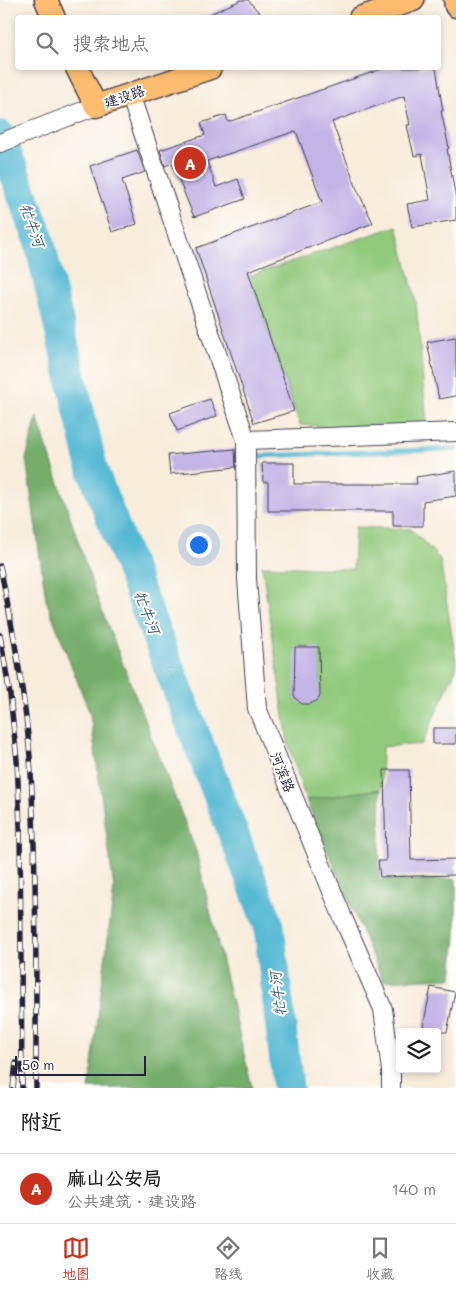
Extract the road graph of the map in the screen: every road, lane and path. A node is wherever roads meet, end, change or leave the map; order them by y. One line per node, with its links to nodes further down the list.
1 (46, 0): 5 (main road)
2 (413, 0): 6 (main road)
3 (455, 0): 4 (main road)
4 (456, 6)
5 (53, 15)
6 (369, 15)
7 (79, 70): 10 (main road)
8 (204, 70): 9 (main road, 建设路)
9 (130, 94): 10 (main road, 建设路); 13 (street, 河滨路)
10 (96, 106): 11 (street)
11 (0, 143)
12 (456, 432): 13 (street)
13 (246, 440): 14 (street, 河滨路)
14 (391, 1088)

